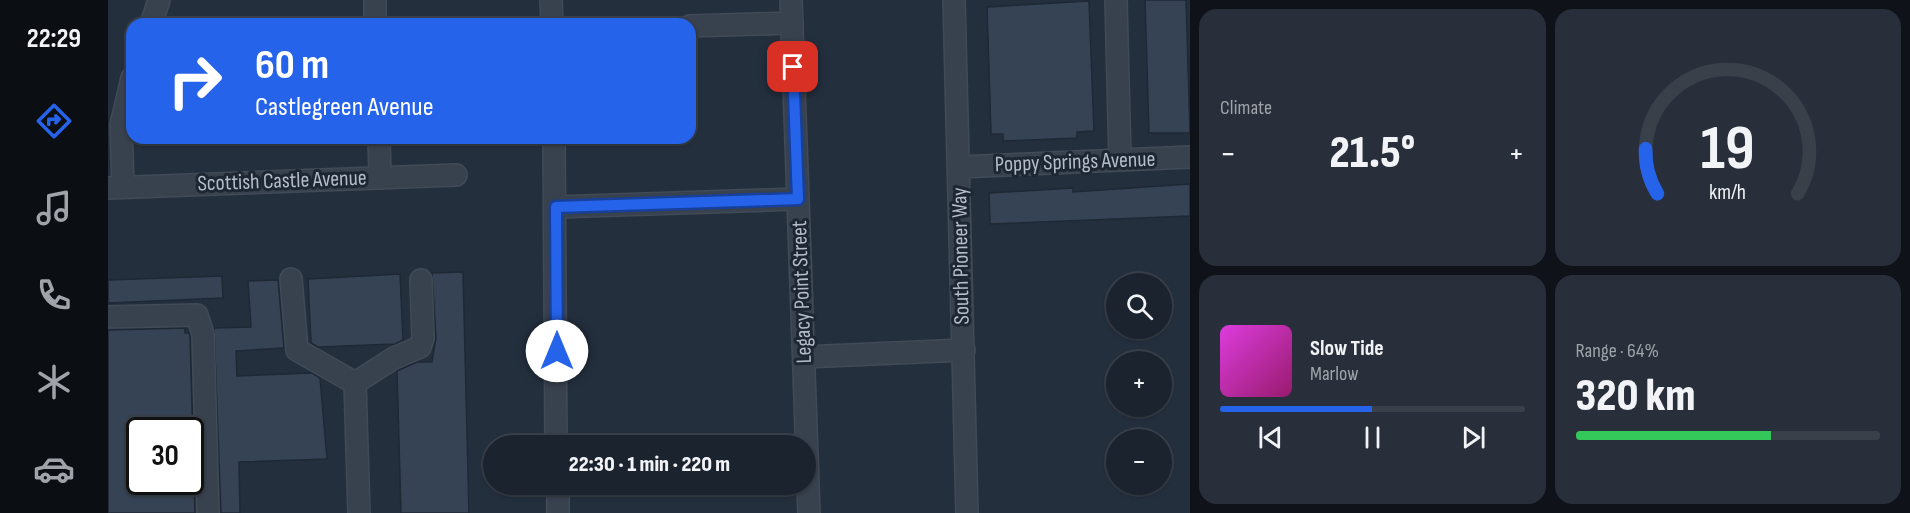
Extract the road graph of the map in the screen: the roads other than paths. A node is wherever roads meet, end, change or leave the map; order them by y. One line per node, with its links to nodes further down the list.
1 (159, 0): 7 (street)
2 (375, 0): 8 (street)
3 (551, 0): 9 (street)
4 (791, 0): 10 (street, Legacy Point Street)
5 (954, 0): 17 (street, South Pioneer Way)
6 (1116, 0): 16 (street)
7 (153, 18)
8 (375, 18)
9 (552, 18)
10 (792, 23): 11 (street); 21 (street, Legacy Point Street)
11 (696, 26)
12 (126, 104): 20 (street)
13 (379, 144): 19 (street)
14 (554, 144): 22 (street)
15 (1190, 157): 16 (street, Poppy Springs Avenue)
16 (1120, 160): 17 (street, Poppy Springs Avenue)
17 (959, 167): 26 (street, South Pioneer Way)
18 (456, 175): 19 (street, Scottish Castle Avenue)
19 (380, 178): 20 (street, Scottish Castle Avenue)
20 (115, 187)
21 (798, 199): 22 (street); 27 (street, Legacy Point Street)
22 (556, 207): 29 (street)
23 (291, 279): 28 (street)
24 (421, 280): 28 (street)
25 (108, 317): 33 (street)
26 (964, 351): 27 (street); 37 (street, South Pioneer Way)
27 (804, 357): 30 (street, Legacy Point Street)
28 (355, 383): 34 (street)
29 (556, 435)
30 (806, 435)
31 (558, 495): 35 (street)
32 (808, 495): 36 (street, Legacy Point Street)
33 (208, 513)
34 (359, 513)
35 (558, 513)
36 (809, 513)
37 (968, 513)

